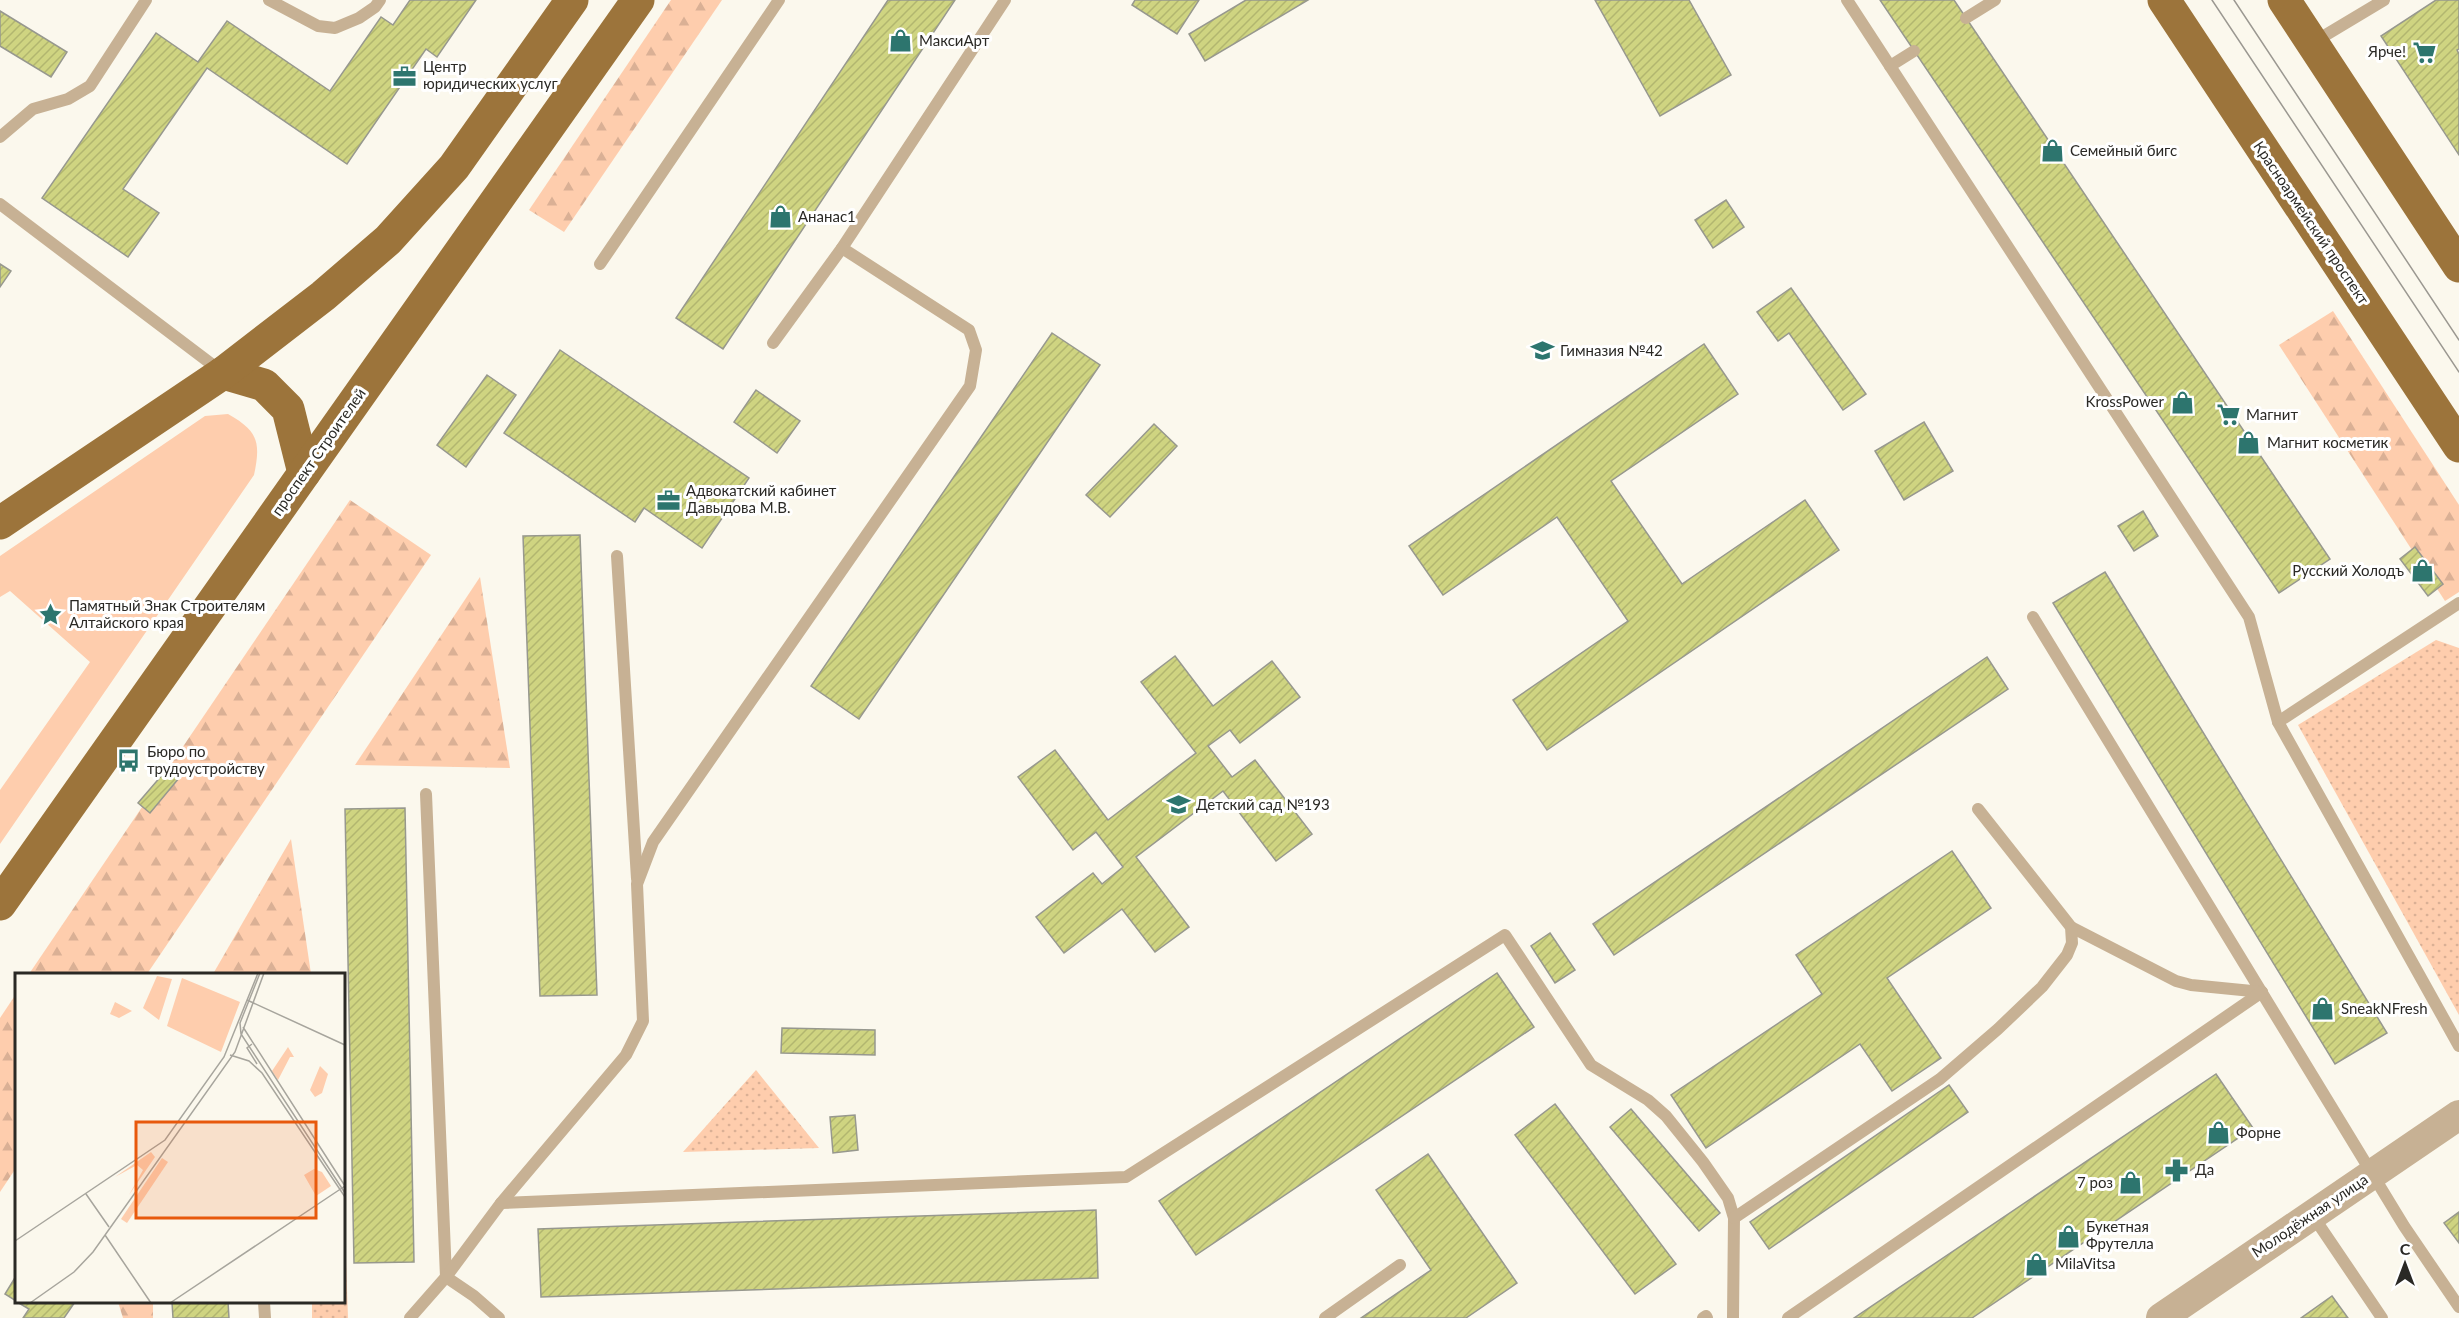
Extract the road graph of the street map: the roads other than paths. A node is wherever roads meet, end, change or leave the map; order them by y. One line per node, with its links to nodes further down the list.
1 (146, 0): 17 (lane)
2 (269, 0): 3 (lane)
3 (380, 0)
4 (572, 0): 23 (main road)
5 (638, 0): 25 (main road, проспект Строителей)
6 (779, 0): 21 (lane)
7 (1005, 0): 19 (lane)
8 (1847, 0): 16 (lane)
9 (1995, 0): 13 (lane)
10 (2164, 0): 24 (main road, Красноармейский проспект)
11 (2284, 0): 14 (main road)
12 (2384, 0): 14 (lane)
13 (1966, 18)
14 (2313, 43): 20 (main road)
15 (1914, 51): 16 (lane)
16 (1890, 66): 30 (lane)
17 (0, 137)
18 (0, 204): 23 (lane)
19 (842, 248): 22 (lane); 33 (lane)
20 (2456, 256)
21 (600, 264)
22 (773, 343)
23 (223, 373): 25 (main road); 26 (main road)
24 (2459, 446)
25 (304, 473): 34 (main road, проспект Строителей)
26 (1, 522)
27 (617, 556): 33 (lane)
28 (2459, 603): 30 (lane)
29 (2033, 618): 36 (lane)
30 (2278, 722): 37 (lane)
31 (426, 794): 44 (lane)
32 (1978, 809): 35 (lane)
33 (637, 884): 40 (lane)
34 (0, 904)
35 (2071, 927): 36 (lane); 42 (lane)
36 (2262, 992): 39 (lane); 52 (lane)
37 (2459, 1046)
38 (2459, 1115): 39 (street, Молодёжная улица)
39 (2373, 1173): 41 (street, Молодёжная улица); 46 (lane)
40 (501, 1203): 42 (lane); 44 (lane)
41 (2312, 1215): 53 (street, Молодёжная улица); 54 (lane)
42 (1734, 1218): 51 (lane)
43 (1400, 1265): 50 (lane)
44 (446, 1277): 48 (lane); 49 (lane)
45 (264, 1303): 47 (lane)
46 (2459, 1307)
47 (265, 1318)
48 (410, 1318)
49 (499, 1318)
50 (1326, 1318)
51 (1733, 1318)
52 (1788, 1318)
53 (2161, 1318)
54 (2382, 1318)

